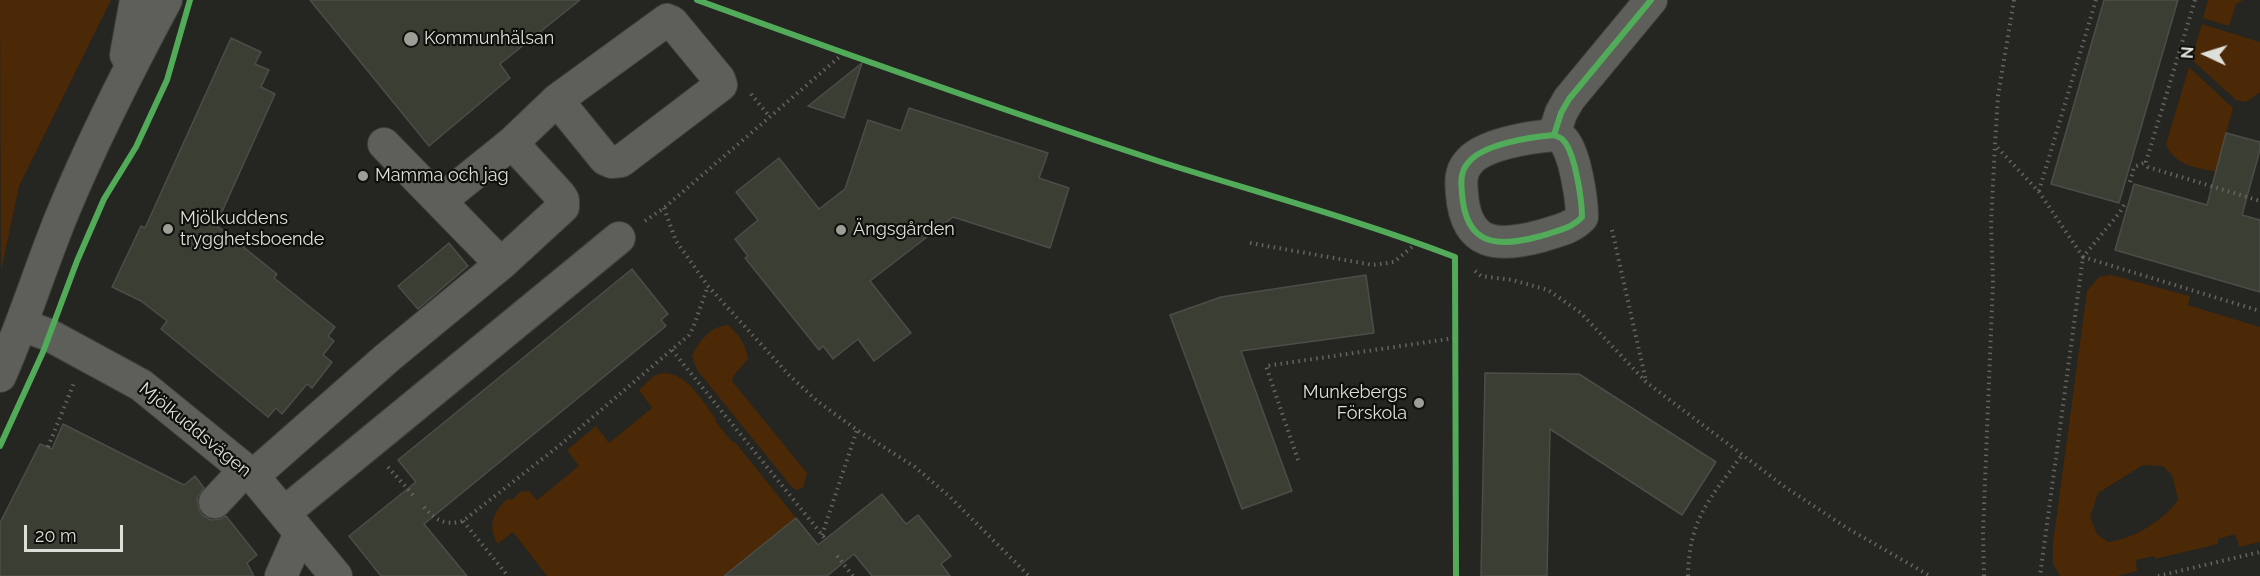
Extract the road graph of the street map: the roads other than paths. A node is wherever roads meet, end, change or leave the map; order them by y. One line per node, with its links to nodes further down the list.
1 (136, 0): 4 (street)
2 (166, 0): 4 (street)
3 (1651, 0): 6 (street)
4 (120, 85): 12 (street)
5 (557, 100): 5 (street); 7 (street)
6 (1554, 135)
7 (512, 143): 9 (street); 11 (street)
8 (384, 144): 9 (street)
9 (440, 201): 11 (street)
10 (619, 238): 16 (street)
11 (501, 264): 14 (street)
12 (22, 325): 13 (street); 14 (street, Mjölkuddsvägen)
13 (0, 376)
14 (249, 473): 15 (street); 16 (street, Mjölkuddsvägen)
15 (215, 502)
16 (292, 523): 17 (street); 18 (street, Mjölkuddsvägen)
17 (281, 576)
18 (336, 576)

